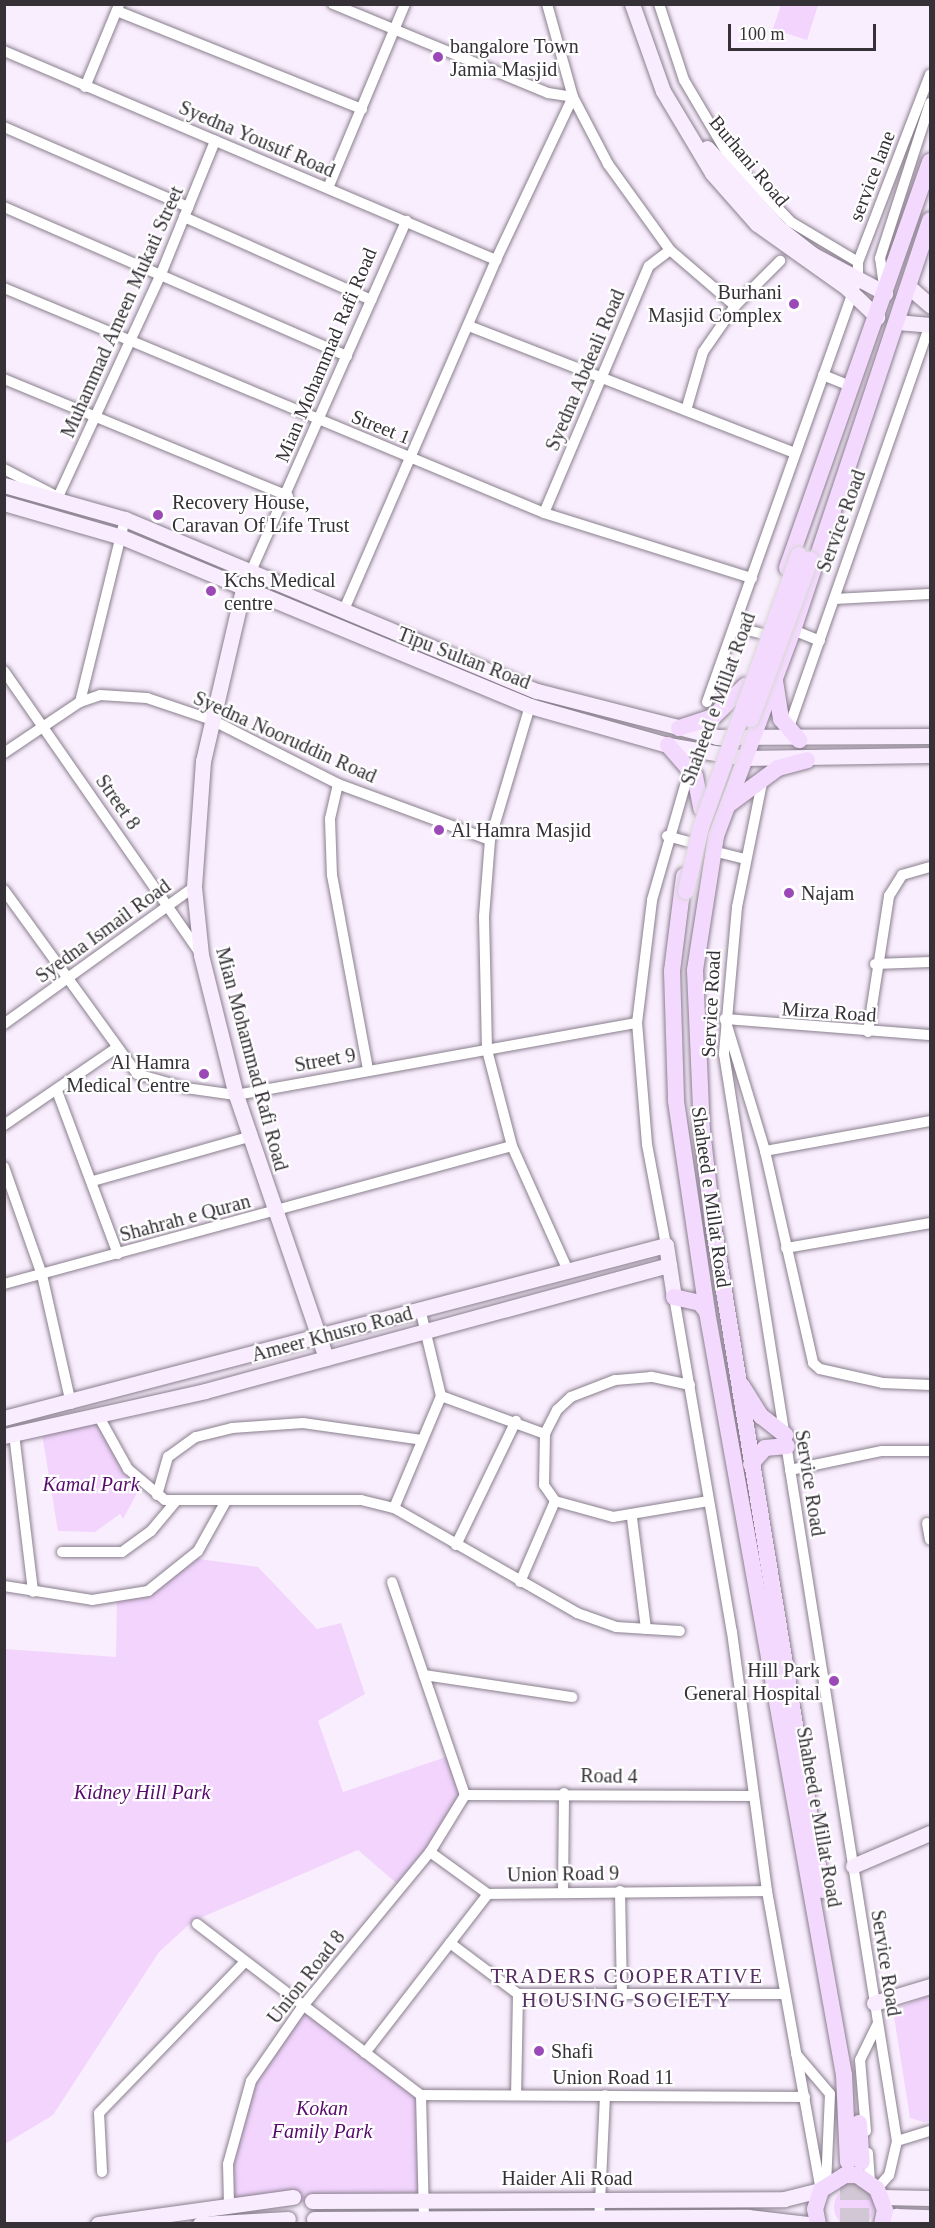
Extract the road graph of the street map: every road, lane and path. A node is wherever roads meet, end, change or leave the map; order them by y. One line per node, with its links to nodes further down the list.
1 (333, 4): 8 (street)
2 (405, 4): 8 (street)
3 (546, 4): 12 (street)
4 (632, 4): 28 (main road)
5 (640, 4): 28 (main road, Burhani Road)
6 (659, 4): 26 (street)
7 (118, 8): 11 (street); 14 (street)
8 (393, 31): 12 (street); 14 (street)
9 (4, 51): 11 (street, Syedna Yousuf Road)
10 (930, 74): 26 (street, service lane)
11 (85, 87): 16 (street, Syedna Yousuf Road)
12 (573, 97): 23 (street); 24 (street)
13 (930, 103): 31 (street)
14 (362, 109): 18 (street)
15 (4, 127): 20 (street)
16 (215, 141): 18 (street, Syedna Yousuf Road); 20 (street, Muhammad Ameen Mukati Street)
17 (930, 161): 31 (main road, Shaheed e Millat Road)
18 (327, 188): 22 (street, Syedna Yousuf Road)
19 (4, 207): 27 (street)
20 (186, 212): 27 (street, Muhammad Ameen Mukati Street); 32 (street)
21 (930, 220): 29 (main road, Shaheed e Millat Road)
22 (406, 221): 24 (street, Syedna Yousuf Road); 32 (street, Mian Mohammad Rafi Road)
23 (670, 250): 34 (street); 42 (street, Syedna Abdeali Road)
24 (496, 260): 38 (street)
25 (780, 261): 34 (street)
26 (858, 262): 28 (street, service lane)
27 (161, 274): 39 (street, Muhammad Ameen Mukati Street); 40 (street)
28 (855, 286): 31 (main road, Burhani Road); 36 (main road); 41 (street, service lane)
29 (909, 287): 33 (main road); 35 (main road, Shaheed e Millat Road)
30 (4, 288): 39 (street, Street 1)
31 (885, 293): 36 (main road, Shaheed e Millat Road)
32 (371, 300): 40 (street, Mian Mohammad Rafi Road)
33 (930, 305)
34 (735, 306): 46 (street)
35 (899, 315): 37 (main road); 45 (main road, Shaheed e Millat Road)
36 (877, 317): 44 (main road, Shaheed e Millat Road)
37 (930, 325): 65 (street, Service Road)
38 (469, 326): 42 (street); 50 (street)
39 (131, 340): 47 (street, Muhammad Ameen Mukati Street); 48 (street, Street 1)
40 (347, 356): 48 (street, Mian Mohammad Rafi Road)
41 (823, 375): 44 (street); 49 (street, service lane)
42 (600, 376): 46 (street); 56 (street, Syedna Abdeali Road)
43 (4, 378): 47 (street)
44 (854, 383): 60 (main road); 70 (main road, Shaheed e Millat Road)
45 (873, 394): 60 (main road); 69 (main road, Shaheed e Millat Road)
46 (687, 407): 49 (street)
47 (97, 418): 53 (street); 54 (street, Muhammad Ameen Mukati Street)
48 (321, 422): 50 (street, Street 1); 53 (street, Mian Mohammad Rafi Road)
49 (794, 453): 62 (street, service lane)
50 (411, 458): 56 (street, Street 1); 66 (street)
51 (4, 469): 54 (street)
52 (4, 485): 54 (main road, Tipu Sultan Road)
53 (288, 496): 61 (street, Mian Mohammad Rafi Road)
54 (58, 497): 57 (main road); 58 (main road, Tipu Sultan Road)
55 (4, 503): 57 (main road, Tipu Sultan Road)
56 (544, 513): 62 (street, Street 1)
57 (56, 514): 59 (main road, Tipu Sultan Road)
58 (125, 519): 59 (street); 61 (main road, Tipu Sultan Road)
59 (122, 537): 63 (main road, Tipu Sultan Road); 75 (street)
60 (805, 557): 106 (main road, bridge)
61 (252, 569): 66 (main road, Tipu Sultan Road)
62 (752, 578): 67 (street, service lane)
63 (244, 585): 68 (main road, Tipu Sultan Road); 80 (main road, Mian Mohammad Rafi Road)
64 (930, 594): 65 (street)
65 (834, 599): 71 (street, Service Road)
66 (344, 610): 68 (main road); 82 (main road, Tipu Sultan Road)
67 (735, 627): 70 (street); 76 (street, service lane)
68 (335, 628): 77 (main road, Tipu Sultan Road)
69 (793, 630): 71 (street); 73 (main road, Shaheed e Millat Road)
70 (763, 634): 74 (main road, Shaheed e Millat Road)
71 (820, 641): 83 (street, Service Road)
72 (4, 671): 81 (street, Street 8)
73 (775, 680): 79 (main road, Shaheed e Millat Road); 83 (main road)
74 (745, 686): 78 (main road, Shaheed e Millat Road); 82 (main road)
75 (80, 702): 80 (street, Syedna Nooruddin Road); 81 (street, Syedna Nooruddin Road)
76 (707, 702)
77 (530, 706): 87 (main road, Tipu Sultan Road); 99 (street)
78 (736, 709): 79 (main road); 85 (main road, Shaheed e Millat Road)
79 (760, 714): 86 (main road, Shaheed e Millat Road)
80 (212, 720): 94 (street, Syedna Nooruddin Road); 104 (main road, Mian Mohammad Rafi Road)
81 (43, 726): 88 (street, Syedna Nooruddin Road); 107 (street, Street 8)
82 (679, 728): 85 (main road, Tipu Sultan Road)
83 (794, 735): 84 (main road, Tipu Sultan Road); 86 (main road, Tipu Sultan Road)
84 (930, 736)
85 (726, 737): 86 (main road, Tipu Sultan Road); 91 (main road, Shaheed e Millat Road)
86 (750, 739): 92 (main road, Shaheed e Millat Road)
87 (668, 745): 91 (main road, Tipu Sultan Road); 96 (main road)
88 (4, 753)
89 (930, 755): 90 (main road)
90 (807, 760): 92 (main road); 93 (main road)
91 (718, 762): 92 (main road); 96 (main road, Shaheed e Millat Road)
92 (741, 766): 97 (main road, Shaheed e Millat Road)
93 (764, 778): 97 (main road); 102 (street, Service Road)
94 (338, 784): 99 (street, Syedna Nooruddin Road); 119 (street)
95 (685, 786): 98 (street)
96 (701, 808): 100 (main road, Shaheed e Millat Road)
97 (725, 808): 101 (main road, Shaheed e Millat Road)
98 (667, 836): 100 (street); 113 (street)
99 (490, 840): 118 (street)
100 (690, 842): 130 (main road, Shaheed e Millat Road)
101 (713, 851): 102 (street); 127 (main road, Shaheed e Millat Road)
102 (745, 859): 112 (street, Service Road)
103 (930, 867): 110 (street)
104 (194, 887): 107 (street, Syedna Ismail Road); 108 (main road, Mian Mohammad Rafi Road)
105 (4, 890): 111 (street, Street 9)
106 (692, 892): 127 (main road); 130 (main road)
107 (170, 907): 108 (street, Street 8); 111 (street, Syedna Ismail Road)
108 (201, 955): 121 (main road, Mian Mohammad Rafi Road)
109 (930, 962): 110 (street)
110 (875, 964): 115 (street)
111 (66, 980): 114 (street, Syedna Ismail Road); 117 (street, Street 9)
112 (725, 1019): 115 (street, Mirza Road); 126 (street); 158 (street, Service Road)
113 (637, 1023): 118 (street, Street 9); 133 (street)
114 (4, 1024)
115 (868, 1032): 116 (street, Mirza Road)
116 (930, 1035)
117 (115, 1049): 120 (street); 121 (street, Street 9)
118 (487, 1050): 119 (street, Street 9); 125 (street)
119 (368, 1070): 121 (street, Street 9)
120 (57, 1090): 122 (street); 129 (street)
121 (236, 1095): 124 (main road, Mian Mohammad Rafi Road)
122 (6, 1121)
123 (930, 1121): 126 (street)
124 (249, 1137): 129 (street); 131 (main road, Mian Mohammad Rafi Road)
125 (512, 1146): 131 (street, Shahrah e Quran); 137 (street)
126 (765, 1151): 134 (street)
127 (704, 1153): 147 (main road, Shaheed e Millat Road)
128 (4, 1167): 139 (street)
129 (93, 1181): 135 (street)
130 (690, 1200): 138 (main road, Shaheed e Millat Road)
131 (273, 1214): 135 (street, Shahrah e Quran); 145 (main road, Mian Mohammad Rafi Road)
132 (930, 1223): 134 (street)
133 (666, 1245): 136 (main road); 137 (main road, Ameer Khusro Road)
134 (786, 1248): 148 (street)
135 (118, 1254): 139 (street, Shahrah e Quran)
136 (669, 1265): 141 (main road); 144 (main road, Ameer Khusro Road)
137 (569, 1273): 143 (main road, Ameer Khusro Road)
138 (701, 1274): 141 (main road); 142 (main road, Shaheed e Millat Road)
139 (42, 1275): 140 (street, Shahrah e Quran); 151 (street)
140 (4, 1284)
141 (674, 1297): 142 (main road); 149 (street)
142 (707, 1312): 160 (main road, Shaheed e Millat Road)
143 (421, 1313): 144 (street); 145 (main road, Ameer Khusro Road)
144 (426, 1330): 146 (main road, Ameer Khusro Road); 150 (street)
145 (320, 1340): 146 (main road, Mian Mohammad Rafi Road); 151 (main road, Ameer Khusro Road)
146 (326, 1358): 152 (main road, Ameer Khusro Road)
147 (736, 1374): 158 (main road); 160 (main road, Shaheed e Millat Road)
148 (930, 1385)
149 (690, 1386): 155 (street); 165 (street)
150 (441, 1396): 154 (street); 157 (street)
151 (71, 1404): 153 (main road, Ameer Khusro Road)
152 (99, 1417): 156 (main road, Ameer Khusro Road); 162 (street)
153 (4, 1418)
154 (516, 1421): 155 (street); 171 (street)
155 (545, 1434): 164 (street)
156 (9, 1435): 176 (street)
157 (422, 1440): 162 (street); 167 (street)
158 (786, 1441): 160 (main road); 161 (street, Service Road)
159 (930, 1451): 161 (street)
160 (751, 1464)
161 (790, 1470): 186 (street, Service Road)
162 (157, 1496): 166 (street)
163 (226, 1501): 166 (street); 167 (street); 176 (street)
164 (555, 1501): 168 (street); 174 (street)
165 (709, 1501): 168 (street); 183 (street)
166 (175, 1502): 172 (street)
167 (394, 1508): 171 (street)
168 (632, 1518): 177 (street)
169 (927, 1523): 170 (street)
170 (930, 1540)
171 (456, 1545): 174 (street)
172 (62, 1552)
173 (392, 1582): 179 (street)
174 (520, 1582): 177 (street)
175 (4, 1586): 176 (street)
176 (33, 1592)
177 (646, 1629): 178 (street)
178 (680, 1631)
179 (424, 1675): 180 (street); 182 (street)
180 (572, 1697)
181 (564, 1793): 182 (street, Road 4); 183 (street, Road 4); 187 (street)
182 (465, 1795): 185 (street, Union Road 8)
183 (753, 1796): 189 (street)
184 (930, 1833): 186 (main road)
185 (429, 1852): 190 (street); 199 (street, Union Road 8)
186 (853, 1866): 198 (street, Service Road)
187 (563, 1891): 188 (street, Union Road 9); 190 (street, Union Road 9)
188 (620, 1891): 189 (street, Union Road 9); 195 (street)
189 (767, 1891): 197 (street)
190 (488, 1894): 192 (street, Union Road 9)
191 (197, 1924): 193 (street)
192 (450, 1943): 196 (street); 201 (street, Union Road 9)
193 (243, 1964): 199 (street); 209 (street)
194 (930, 1986): 198 (main road)
195 (622, 1992): 196 (street); 197 (street)
196 (518, 1994): 204 (street)
197 (784, 1994): 202 (street)
198 (874, 2003): 200 (street, Service Road)
199 (303, 2006): 201 (street); 217 (street, Union Road 8)
200 (877, 2025): 208 (street, Service Road); 211 (street)
201 (365, 2053): 203 (street)
202 (795, 2053): 206 (street); 210 (street)
203 (421, 2095): 204 (street, Union Road 11); 214 (street)
204 (516, 2095): 205 (street, Union Road 11)
205 (605, 2095): 206 (street, Union Road 11); 216 (street)
206 (805, 2097): 210 (street)
207 (930, 2131): 208 (street)
208 (897, 2141): 211 (street, Service Road)
209 (102, 2172)
210 (823, 2187): 211 (main road); 216 (main road, Haider Ali Road); 228 (main road)
211 (876, 2189): 213 (main road); 229 (main road)
212 (293, 2197): 215 (main road, Haider Ali Road); 217 (main road); 223 (main road)
213 (930, 2198)
214 (426, 2199): 215 (main road, Haider Ali Road); 216 (main road, Haider Ali Road); 218 (street)
215 (312, 2201): 224 (main road)
216 (601, 2201): 222 (street)
217 (229, 2204): 220 (main road)
218 (424, 2216): 221 (main road, Haider Ali Road); 224 (main road, Haider Ali Road)
219 (930, 2217): 229 (main road)
220 (165, 2218): 225 (main road)
221 (547, 2220): 222 (main road, Haider Ali Road)
222 (599, 2221): 227 (main road, Haider Ali Road)
223 (291, 2222): 226 (main road)
224 (310, 2222)
225 (98, 2223)
226 (200, 2223)
227 (808, 2223)
228 (818, 2223)
229 (882, 2223)

